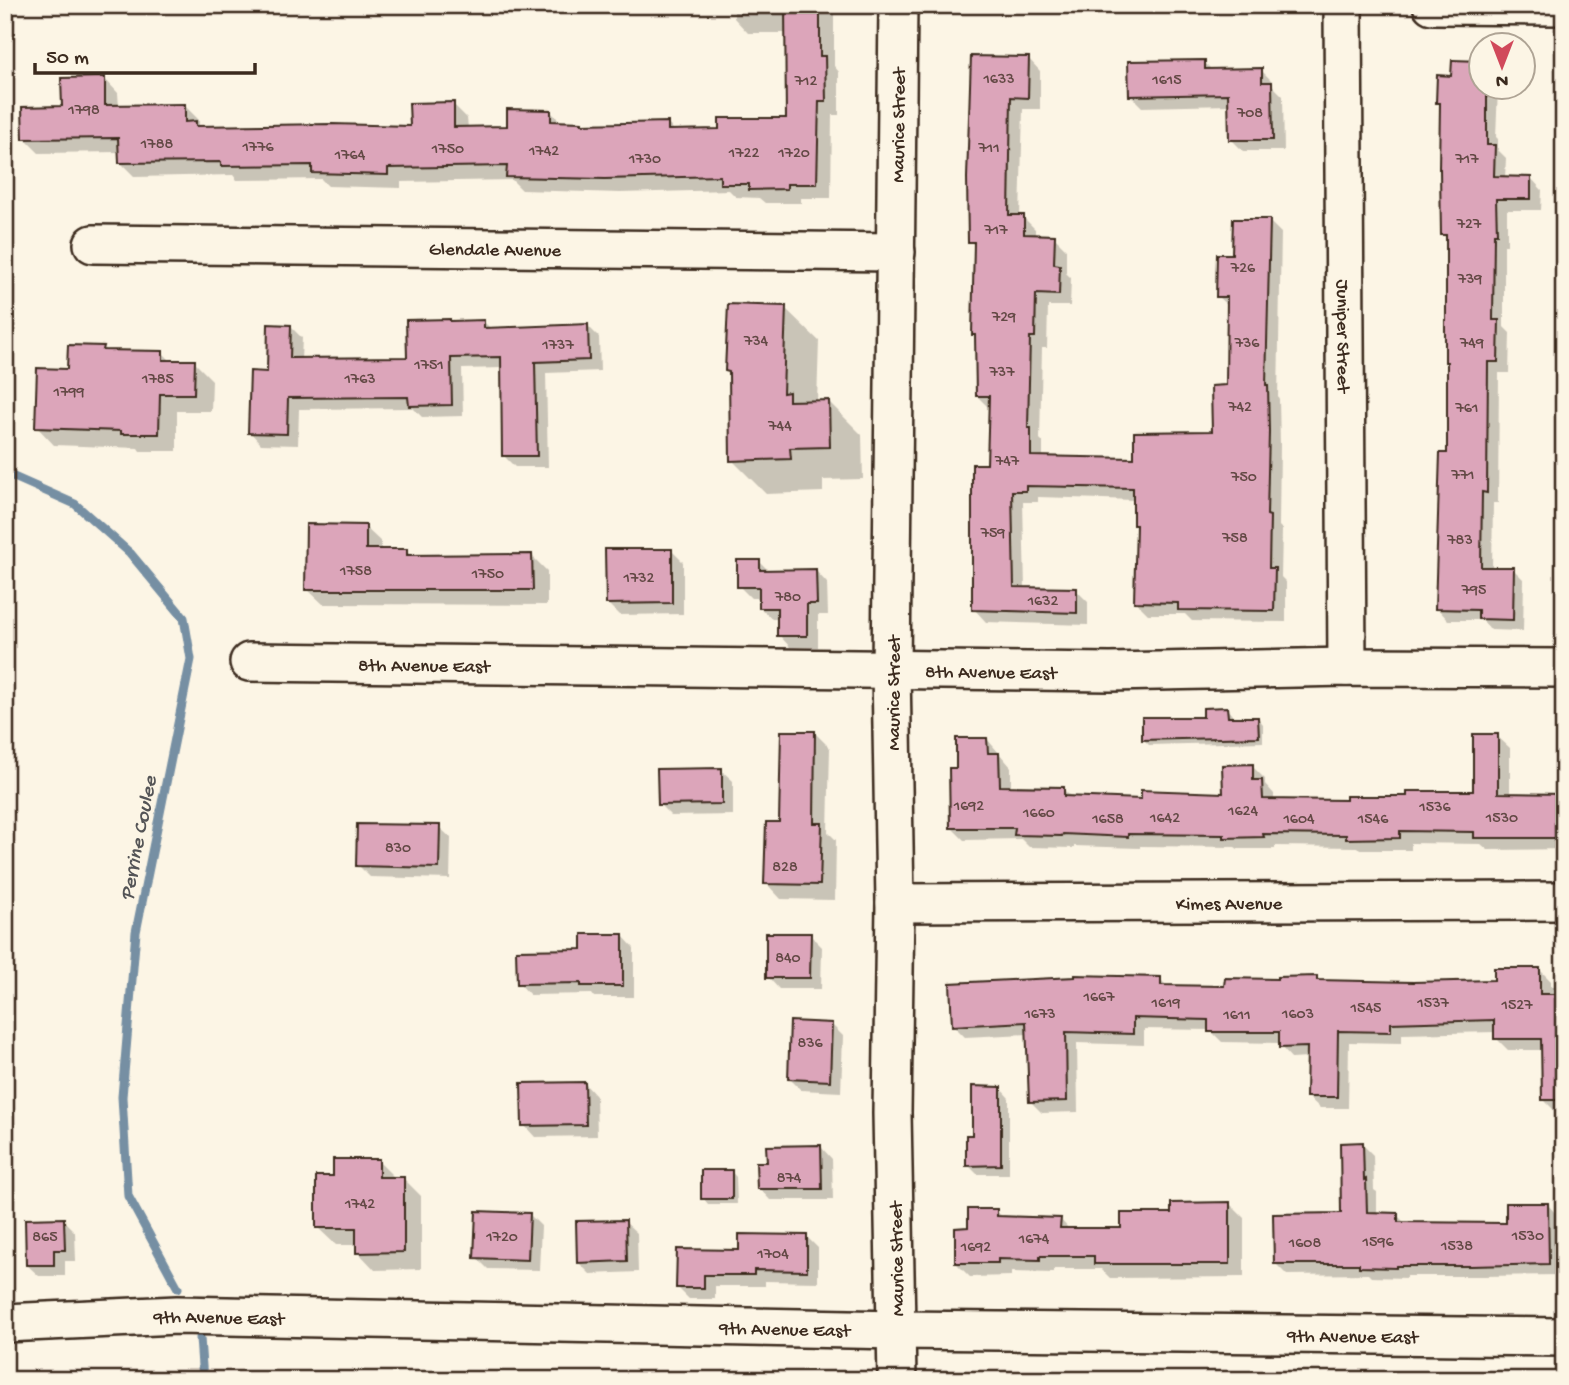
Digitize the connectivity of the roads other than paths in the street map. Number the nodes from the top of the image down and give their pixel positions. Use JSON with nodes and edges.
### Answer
{"nodes":[{"id":1,"x":898,"y":5,"type":"edge"},
{"id":2,"x":1343,"y":5,"type":"edge"},
{"id":3,"x":1433,"y":5,"type":"edge"},
{"id":4,"x":1564,"y":6,"type":"edge"},
{"id":5,"x":93,"y":244,"type":"dead end"},
{"id":6,"x":897,"y":252,"type":"junction"},
{"id":7,"x":249,"y":662,"type":"dead end"},
{"id":8,"x":1347,"y":667,"type":"junction"},
{"id":9,"x":1564,"y":668,"type":"edge"},
{"id":10,"x":891,"y":669,"type":"junction"},
{"id":11,"x":1564,"y":901,"type":"edge"},
{"id":12,"x":895,"y":903,"type":"junction"},
{"id":13,"x":5,"y":1323,"type":"edge"},
{"id":14,"x":897,"y":1330,"type":"junction"},
{"id":15,"x":1564,"y":1337,"type":"edge"},
{"id":16,"x":897,"y":1380,"type":"edge"}],
"edges":[{"from":1,"to":6,"type":"street","name":"Maurice Street"},
{"from":2,"to":8,"type":"street","name":"Juniper Street"},
{"from":3,"to":4,"type":"street"},
{"from":5,"to":6,"type":"street","name":"Glendale Avenue"},
{"from":6,"to":10,"type":"street","name":"Maurice Street"},
{"from":7,"to":10,"type":"street","name":"8th Avenue East"},
{"from":8,"to":9,"type":"street","name":"8th Avenue East"},
{"from":8,"to":10,"type":"street","name":"8th Avenue East"},
{"from":10,"to":12,"type":"street","name":"Maurice Street"},
{"from":11,"to":12,"type":"street","name":"Kimes Avenue"},
{"from":12,"to":14,"type":"street","name":"Maurice Street"},
{"from":13,"to":14,"type":"street","name":"9th Avenue East"},
{"from":14,"to":15,"type":"street","name":"9th Avenue East"},
{"from":14,"to":16,"type":"street","name":"Maurice Street"}]}
